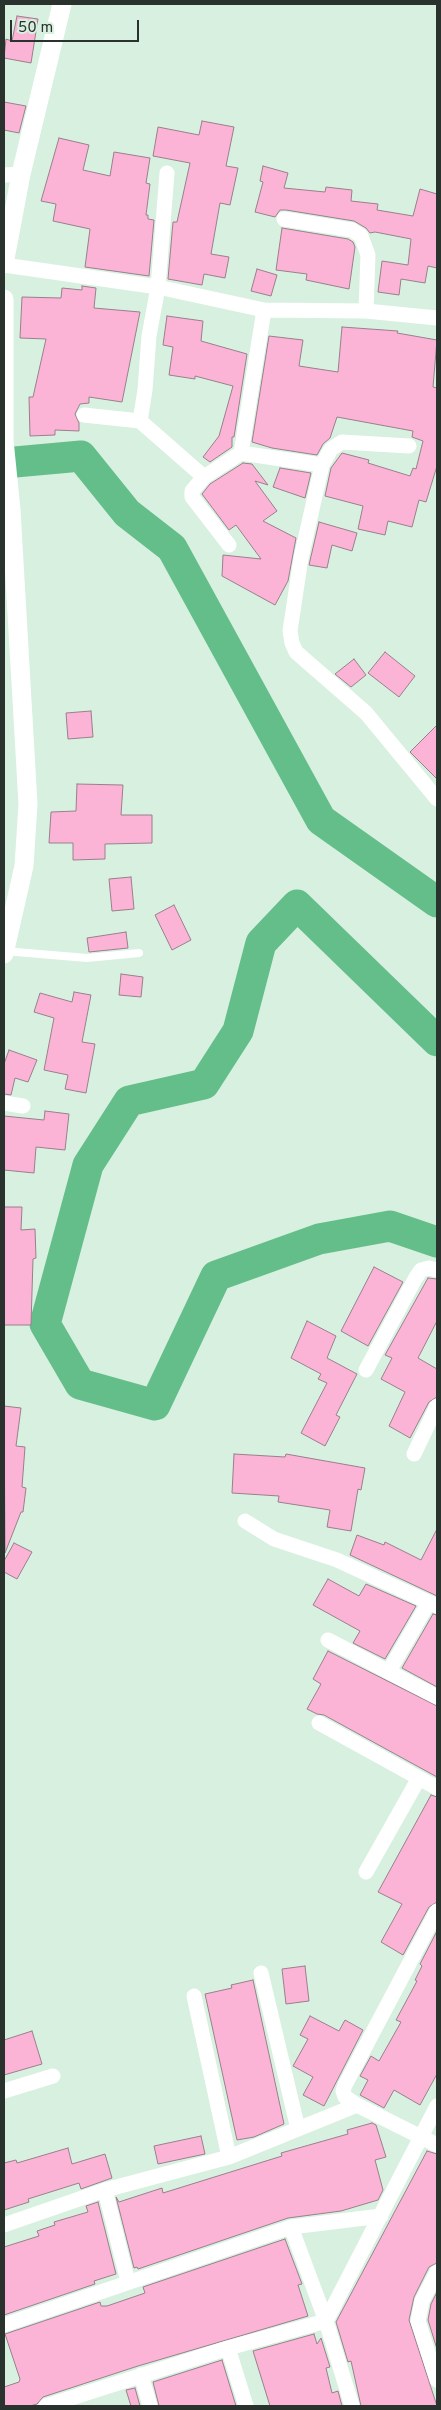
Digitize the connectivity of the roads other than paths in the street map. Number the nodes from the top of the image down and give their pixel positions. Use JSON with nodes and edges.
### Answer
{"nodes":[{"id":1,"x":62,"y":4,"type":"edge"},
{"id":2,"x":166,"y":173,"type":"dead end"},
{"id":3,"x":12,"y":174,"type":"edge"},
{"id":4,"x":284,"y":219,"type":"dead end"},
{"id":5,"x":4,"y":264,"type":"edge"},
{"id":6,"x":158,"y":287,"type":"junction"},
{"id":7,"x":4,"y":299,"type":"edge"},
{"id":8,"x":264,"y":310,"type":"junction"},
{"id":9,"x":366,"y":311,"type":"junction"},
{"id":10,"x":437,"y":318,"type":"edge"},
{"id":11,"x":84,"y":416,"type":"dead end"},
{"id":12,"x":140,"y":421,"type":"junction"},
{"id":13,"x":4,"y":440,"type":"edge"},
{"id":14,"x":409,"y":446,"type":"dead end"},
{"id":15,"x":241,"y":453,"type":"junction"},
{"id":16,"x":322,"y":464,"type":"junction"},
{"id":17,"x":204,"y":477,"type":"junction"},
{"id":18,"x":229,"y":544,"type":"dead end"},
{"id":19,"x":437,"y":798,"type":"edge"},
{"id":20,"x":4,"y":952,"type":"edge"},
{"id":21,"x":140,"y":953,"type":"dead end"},
{"id":22,"x":4,"y":1103,"type":"edge"},
{"id":23,"x":23,"y":1106,"type":"dead end"},
{"id":24,"x":437,"y":1270,"type":"edge"},
{"id":25,"x":366,"y":1370,"type":"dead end"},
{"id":26,"x":437,"y":1406,"type":"edge"},
{"id":27,"x":414,"y":1454,"type":"dead end"},
{"id":28,"x":245,"y":1521,"type":"dead end"},
{"id":29,"x":433,"y":1604,"type":"edge"},
{"id":30,"x":328,"y":1640,"type":"dead end"},
{"id":31,"x":389,"y":1671,"type":"junction"},
{"id":32,"x":437,"y":1697,"type":"edge"},
{"id":33,"x":318,"y":1723,"type":"dead end"},
{"id":34,"x":419,"y":1778,"type":"junction"},
{"id":35,"x":437,"y":1788,"type":"edge"},
{"id":36,"x":366,"y":1872,"type":"dead end"},
{"id":37,"x":437,"y":1910,"type":"edge"},
{"id":38,"x":261,"y":1973,"type":"dead end"},
{"id":39,"x":194,"y":1996,"type":"dead end"},
{"id":40,"x":52,"y":2076,"type":"dead end"},
{"id":41,"x":4,"y":2091,"type":"edge"},
{"id":42,"x":357,"y":2105,"type":"junction"},
{"id":43,"x":437,"y":2106,"type":"edge"},
{"id":44,"x":298,"y":2129,"type":"junction"},
{"id":45,"x":422,"y":2137,"type":"junction"},
{"id":46,"x":437,"y":2145,"type":"edge"},
{"id":47,"x":229,"y":2157,"type":"junction"},
{"id":48,"x":105,"y":2190,"type":"junction"},
{"id":49,"x":381,"y":2216,"type":"junction"},
{"id":50,"x":4,"y":2225,"type":"edge"},
{"id":51,"x":292,"y":2227,"type":"junction"},
{"id":52,"x":437,"y":2272,"type":"edge"},
{"id":53,"x":128,"y":2282,"type":"junction"},
{"id":54,"x":326,"y":2321,"type":"junction"},
{"id":55,"x":4,"y":2325,"type":"edge"},
{"id":56,"x":228,"y":2348,"type":"junction"},
{"id":57,"x":141,"y":2375,"type":"junction"},
{"id":58,"x":437,"y":2380,"type":"edge"},
{"id":59,"x":46,"y":2406,"type":"edge"},
{"id":60,"x":150,"y":2406,"type":"edge"},
{"id":61,"x":246,"y":2406,"type":"edge"},
{"id":62,"x":352,"y":2406,"type":"edge"}],
"edges":[{"from":1,"to":3,"type":"street"},
{"from":2,"to":6,"type":"street"},
{"from":3,"to":5,"type":"street"},
{"from":4,"to":9,"type":"street"},
{"from":5,"to":6,"type":"street"},
{"from":6,"to":8,"type":"street"},
{"from":6,"to":12,"type":"street"},
{"from":7,"to":13,"type":"street"},
{"from":8,"to":9,"type":"street"},
{"from":8,"to":15,"type":"street"},
{"from":9,"to":10,"type":"street"},
{"from":11,"to":12,"type":"street"},
{"from":12,"to":17,"type":"street"},
{"from":13,"to":20,"type":"street"},
{"from":14,"to":16,"type":"street"},
{"from":15,"to":16,"type":"street"},
{"from":15,"to":17,"type":"street"},
{"from":16,"to":19,"type":"street"},
{"from":17,"to":18,"type":"street"},
{"from":20,"to":21,"type":"lane"},
{"from":22,"to":23,"type":"street"},
{"from":24,"to":25,"type":"street"},
{"from":26,"to":27,"type":"street"},
{"from":28,"to":29,"type":"street"},
{"from":29,"to":31,"type":"street"},
{"from":30,"to":31,"type":"street"},
{"from":31,"to":32,"type":"street"},
{"from":33,"to":34,"type":"street"},
{"from":34,"to":35,"type":"street"},
{"from":34,"to":36,"type":"street"},
{"from":37,"to":42,"type":"street"},
{"from":38,"to":44,"type":"street"},
{"from":39,"to":47,"type":"street"},
{"from":40,"to":41,"type":"street"},
{"from":42,"to":44,"type":"street"},
{"from":42,"to":45,"type":"street"},
{"from":43,"to":45,"type":"street"},
{"from":44,"to":47,"type":"street"},
{"from":45,"to":46,"type":"street"},
{"from":45,"to":49,"type":"street"},
{"from":47,"to":48,"type":"street"},
{"from":48,"to":50,"type":"street"},
{"from":48,"to":53,"type":"street"},
{"from":49,"to":51,"type":"street"},
{"from":49,"to":54,"type":"street"},
{"from":51,"to":53,"type":"street"},
{"from":51,"to":54,"type":"street"},
{"from":52,"to":58,"type":"street"},
{"from":53,"to":55,"type":"street"},
{"from":54,"to":56,"type":"street"},
{"from":54,"to":62,"type":"street"},
{"from":56,"to":57,"type":"street"},
{"from":56,"to":61,"type":"street"},
{"from":57,"to":59,"type":"street"},
{"from":57,"to":60,"type":"street"}]}
